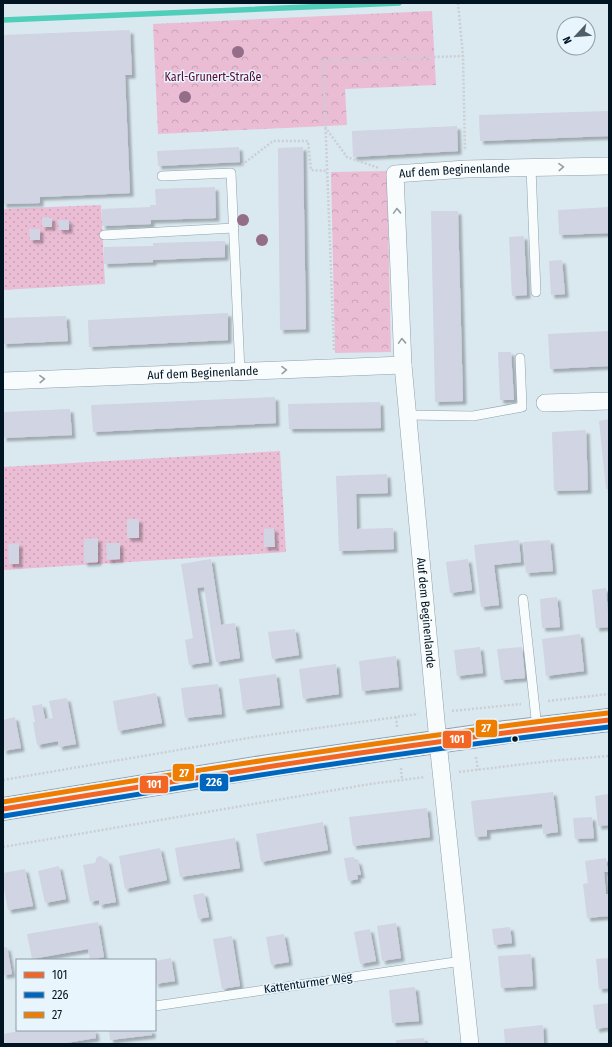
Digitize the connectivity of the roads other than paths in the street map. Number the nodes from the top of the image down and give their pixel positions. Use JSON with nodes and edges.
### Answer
{"nodes":[{"id":1,"x":609,"y":166,"type":"edge"},
{"id":2,"x":531,"y":168,"type":"junction"},
{"id":3,"x":162,"y":176,"type":"dead end"},
{"id":4,"x":234,"y":228,"type":"junction"},
{"id":5,"x":104,"y":235,"type":"dead end"},
{"id":6,"x":536,"y":292,"type":"dead end"},
{"id":7,"x":520,"y":358,"type":"dead end"},
{"id":8,"x":403,"y":365,"type":"junction"},
{"id":9,"x":240,"y":371,"type":"junction"},
{"id":10,"x":3,"y":381,"type":"edge"},
{"id":11,"x":609,"y":401,"type":"edge"},
{"id":12,"x":545,"y":403,"type":"dead end"},
{"id":13,"x":408,"y":415,"type":"junction"},
{"id":14,"x":523,"y":599,"type":"dead end"},
{"id":15,"x":609,"y":720,"type":"edge"},
{"id":16,"x":537,"y":728,"type":"junction"},
{"id":17,"x":438,"y":742,"type":"junction"},
{"id":18,"x":3,"y":809,"type":"edge"},
{"id":19,"x":462,"y":961,"type":"junction"},
{"id":20,"x":156,"y":1006,"type":"edge"},
{"id":21,"x":470,"y":1044,"type":"edge"}],
"edges":[{"from":2,"to":1,"type":"street","name":"Auf dem Beginenlande","one_way":true},
{"from":2,"to":6,"type":"lane"},
{"from":8,"to":2,"type":"street","name":"Auf dem Beginenlande","one_way":true},
{"from":3,"to":4,"type":"lane"},
{"from":4,"to":5,"type":"lane"},
{"from":4,"to":9,"type":"lane"},
{"from":7,"to":13,"type":"lane"},
{"from":9,"to":8,"type":"street","name":"Auf dem Beginenlande","one_way":true},
{"from":8,"to":13,"type":"street","name":"Auf dem Beginenlande"},
{"from":10,"to":9,"type":"street","name":"Auf dem Beginenlande","one_way":true},
{"from":11,"to":12,"type":"street"},
{"from":13,"to":17,"type":"street","name":"Auf dem Beginenlande"},
{"from":14,"to":16,"type":"lane"},
{"from":15,"to":16,"type":"main road"},
{"from":16,"to":17,"type":"main road"},
{"from":17,"to":18,"type":"main road"},
{"from":17,"to":19,"type":"street","name":"Auf dem Beginenlande"},
{"from":19,"to":20,"type":"lane","name":"Kattenturmer Weg"},
{"from":19,"to":21,"type":"street","name":"Auf dem Beginenlande"}]}
